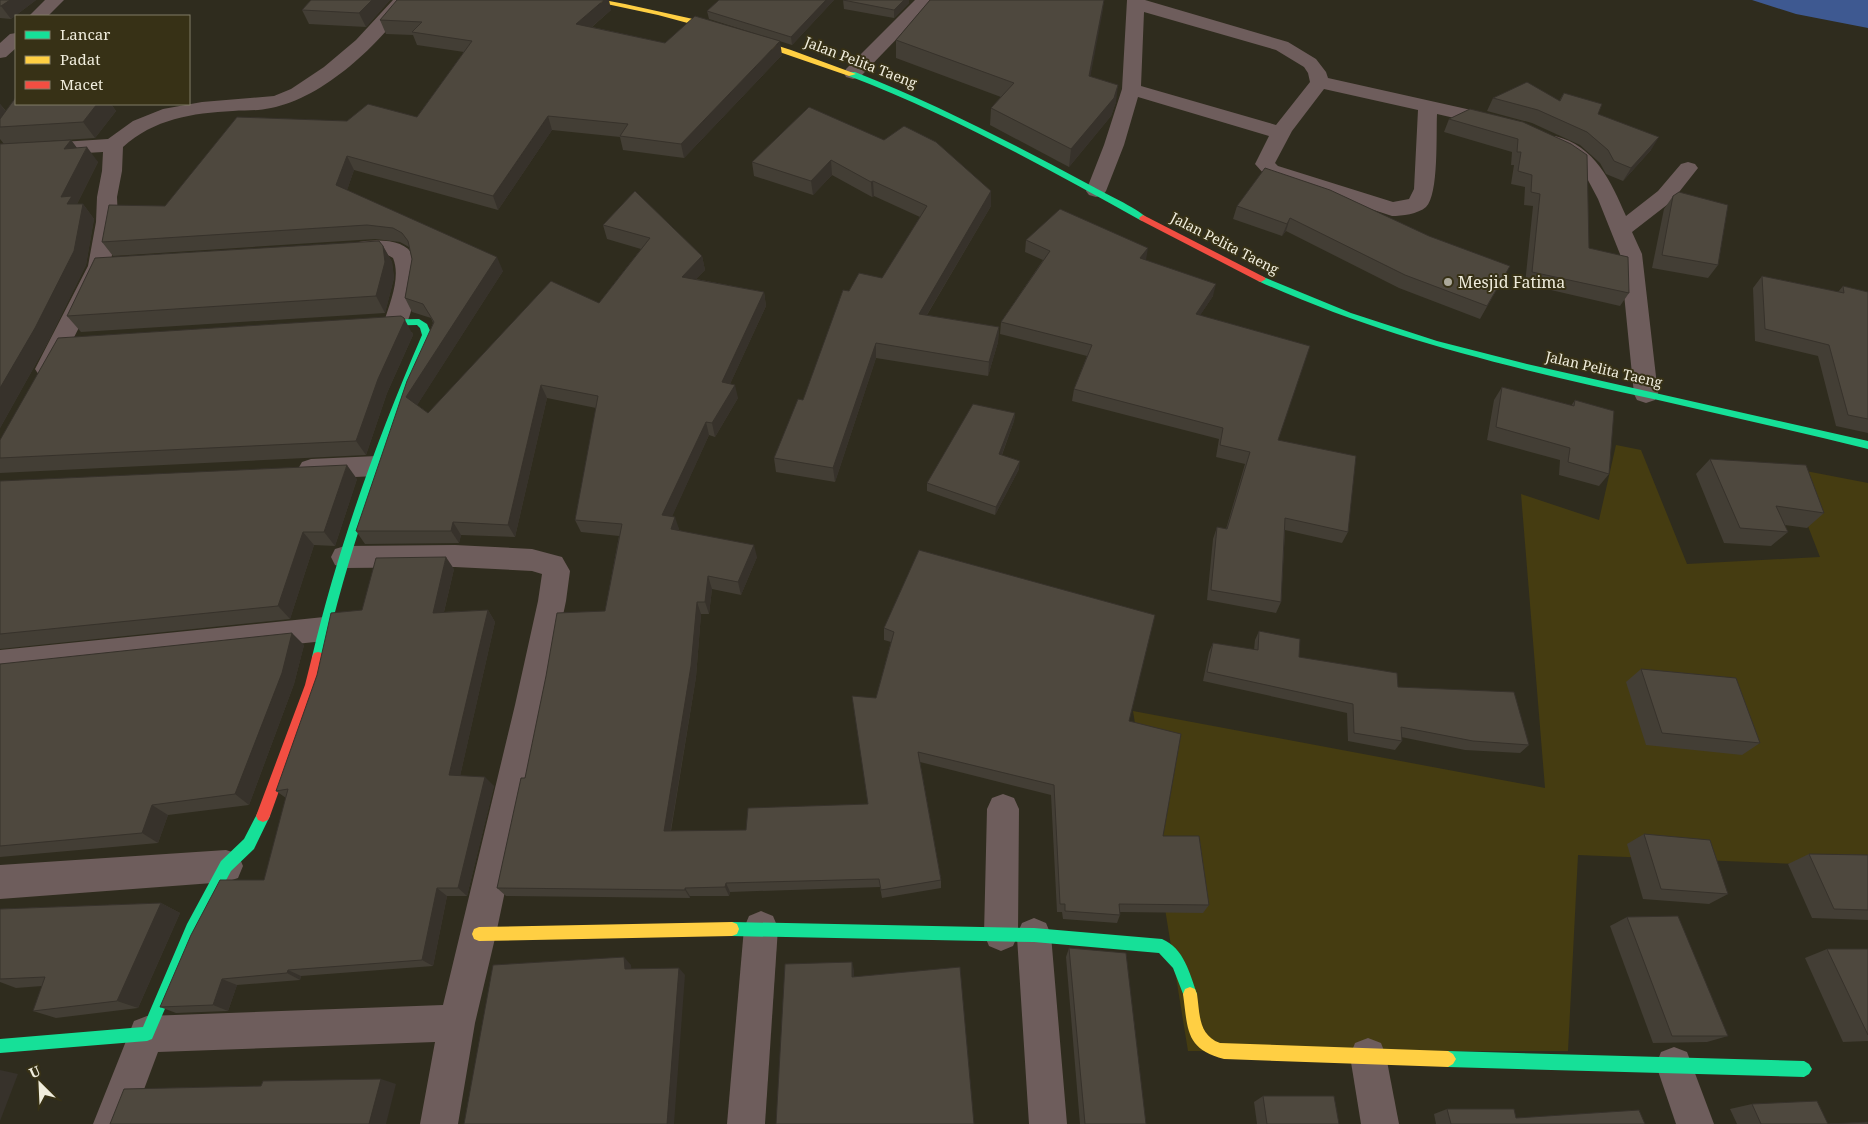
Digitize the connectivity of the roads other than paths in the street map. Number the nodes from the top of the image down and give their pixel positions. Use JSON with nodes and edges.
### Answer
{"nodes":[{"id":1,"x":55,"y":0,"type":"edge"},
{"id":2,"x":402,"y":0,"type":"edge"},
{"id":3,"x":592,"y":0,"type":"edge"},
{"id":4,"x":925,"y":0,"type":"edge"},
{"id":5,"x":1136,"y":2,"type":"edge"},
{"id":6,"x":39,"y":15,"type":"edge"},
{"id":7,"x":15,"y":39,"type":"edge"},
{"id":8,"x":0,"y":53,"type":"edge"},
{"id":9,"x":853,"y":73,"type":"junction"},
{"id":10,"x":1320,"y":82,"type":"junction"},
{"id":11,"x":1131,"y":90,"type":"junction"},
{"id":12,"x":1428,"y":105,"type":"junction"},
{"id":13,"x":1516,"y":127,"type":"edge"},
{"id":14,"x":1281,"y":133,"type":"junction"},
{"id":15,"x":1541,"y":136,"type":"edge"},
{"id":16,"x":112,"y":145,"type":"junction"},
{"id":17,"x":0,"y":152,"type":"edge"},
{"id":18,"x":1688,"y":168,"type":"dead end"},
{"id":19,"x":1096,"y":191,"type":"junction"},
{"id":20,"x":1620,"y":231,"type":"junction"},
{"id":21,"x":332,"y":251,"type":"edge"},
{"id":22,"x":396,"y":322,"type":"junction"},
{"id":23,"x":356,"y":324,"type":"edge"},
{"id":24,"x":39,"y":384,"type":"edge"},
{"id":25,"x":1646,"y":394,"type":"junction"},
{"id":26,"x":1868,"y":445,"type":"edge"},
{"id":27,"x":378,"y":466,"type":"junction"},
{"id":28,"x":288,"y":470,"type":"edge"},
{"id":29,"x":345,"y":557,"type":"junction"},
{"id":30,"x":324,"y":629,"type":"junction"},
{"id":31,"x":0,"y":663,"type":"edge"},
{"id":32,"x":1003,"y":809,"type":"dead end"},
{"id":33,"x":226,"y":866,"type":"junction"},
{"id":34,"x":0,"y":882,"type":"edge"},
{"id":35,"x":761,"y":928,"type":"junction"},
{"id":36,"x":479,"y":934,"type":"junction"},
{"id":37,"x":1018,"y":934,"type":"junction"},
{"id":38,"x":457,"y":1023,"type":"junction"},
{"id":39,"x":147,"y":1034,"type":"junction"},
{"id":40,"x":0,"y":1046,"type":"edge"},
{"id":41,"x":1368,"y":1056,"type":"junction"},
{"id":42,"x":1674,"y":1065,"type":"junction"},
{"id":43,"x":1804,"y":1069,"type":"dead end"},
{"id":44,"x":112,"y":1124,"type":"edge"},
{"id":45,"x":439,"y":1124,"type":"edge"},
{"id":46,"x":746,"y":1124,"type":"edge"},
{"id":47,"x":1048,"y":1124,"type":"edge"},
{"id":48,"x":1380,"y":1124,"type":"edge"},
{"id":49,"x":1695,"y":1124,"type":"edge"}],
"edges":[{"from":1,"to":6,"type":"street"},
{"from":2,"to":16,"type":"street"},
{"from":3,"to":9,"type":"street","name":"Jalan Pelita Taeng"},
{"from":4,"to":9,"type":"street"},
{"from":5,"to":10,"type":"street"},
{"from":5,"to":11,"type":"street"},
{"from":7,"to":8,"type":"street"},
{"from":9,"to":19,"type":"street","name":"Jalan Pelita Taeng"},
{"from":10,"to":12,"type":"street"},
{"from":10,"to":14,"type":"street"},
{"from":11,"to":14,"type":"street"},
{"from":11,"to":19,"type":"street"},
{"from":12,"to":13,"type":"street"},
{"from":12,"to":14,"type":"street"},
{"from":15,"to":20,"type":"street"},
{"from":16,"to":17,"type":"street"},
{"from":16,"to":24,"type":"street"},
{"from":18,"to":20,"type":"street"},
{"from":19,"to":25,"type":"street","name":"Jalan Pelita Taeng"},
{"from":20,"to":25,"type":"street"},
{"from":21,"to":22,"type":"street"},
{"from":22,"to":23,"type":"street"},
{"from":22,"to":27,"type":"street"},
{"from":25,"to":26,"type":"street","name":"Jalan Pelita Taeng"},
{"from":27,"to":28,"type":"street"},
{"from":27,"to":29,"type":"street"},
{"from":29,"to":30,"type":"street"},
{"from":29,"to":36,"type":"street"},
{"from":30,"to":31,"type":"street"},
{"from":30,"to":33,"type":"street"},
{"from":32,"to":37,"type":"street"},
{"from":33,"to":34,"type":"street"},
{"from":33,"to":39,"type":"street"},
{"from":35,"to":36,"type":"street"},
{"from":35,"to":37,"type":"street"},
{"from":35,"to":46,"type":"street"},
{"from":36,"to":38,"type":"street"},
{"from":37,"to":41,"type":"street"},
{"from":37,"to":47,"type":"street"},
{"from":38,"to":39,"type":"street"},
{"from":38,"to":45,"type":"street"},
{"from":39,"to":40,"type":"street"},
{"from":39,"to":44,"type":"street"},
{"from":41,"to":42,"type":"street"},
{"from":41,"to":48,"type":"street"},
{"from":42,"to":43,"type":"street"},
{"from":42,"to":49,"type":"street"}]}
